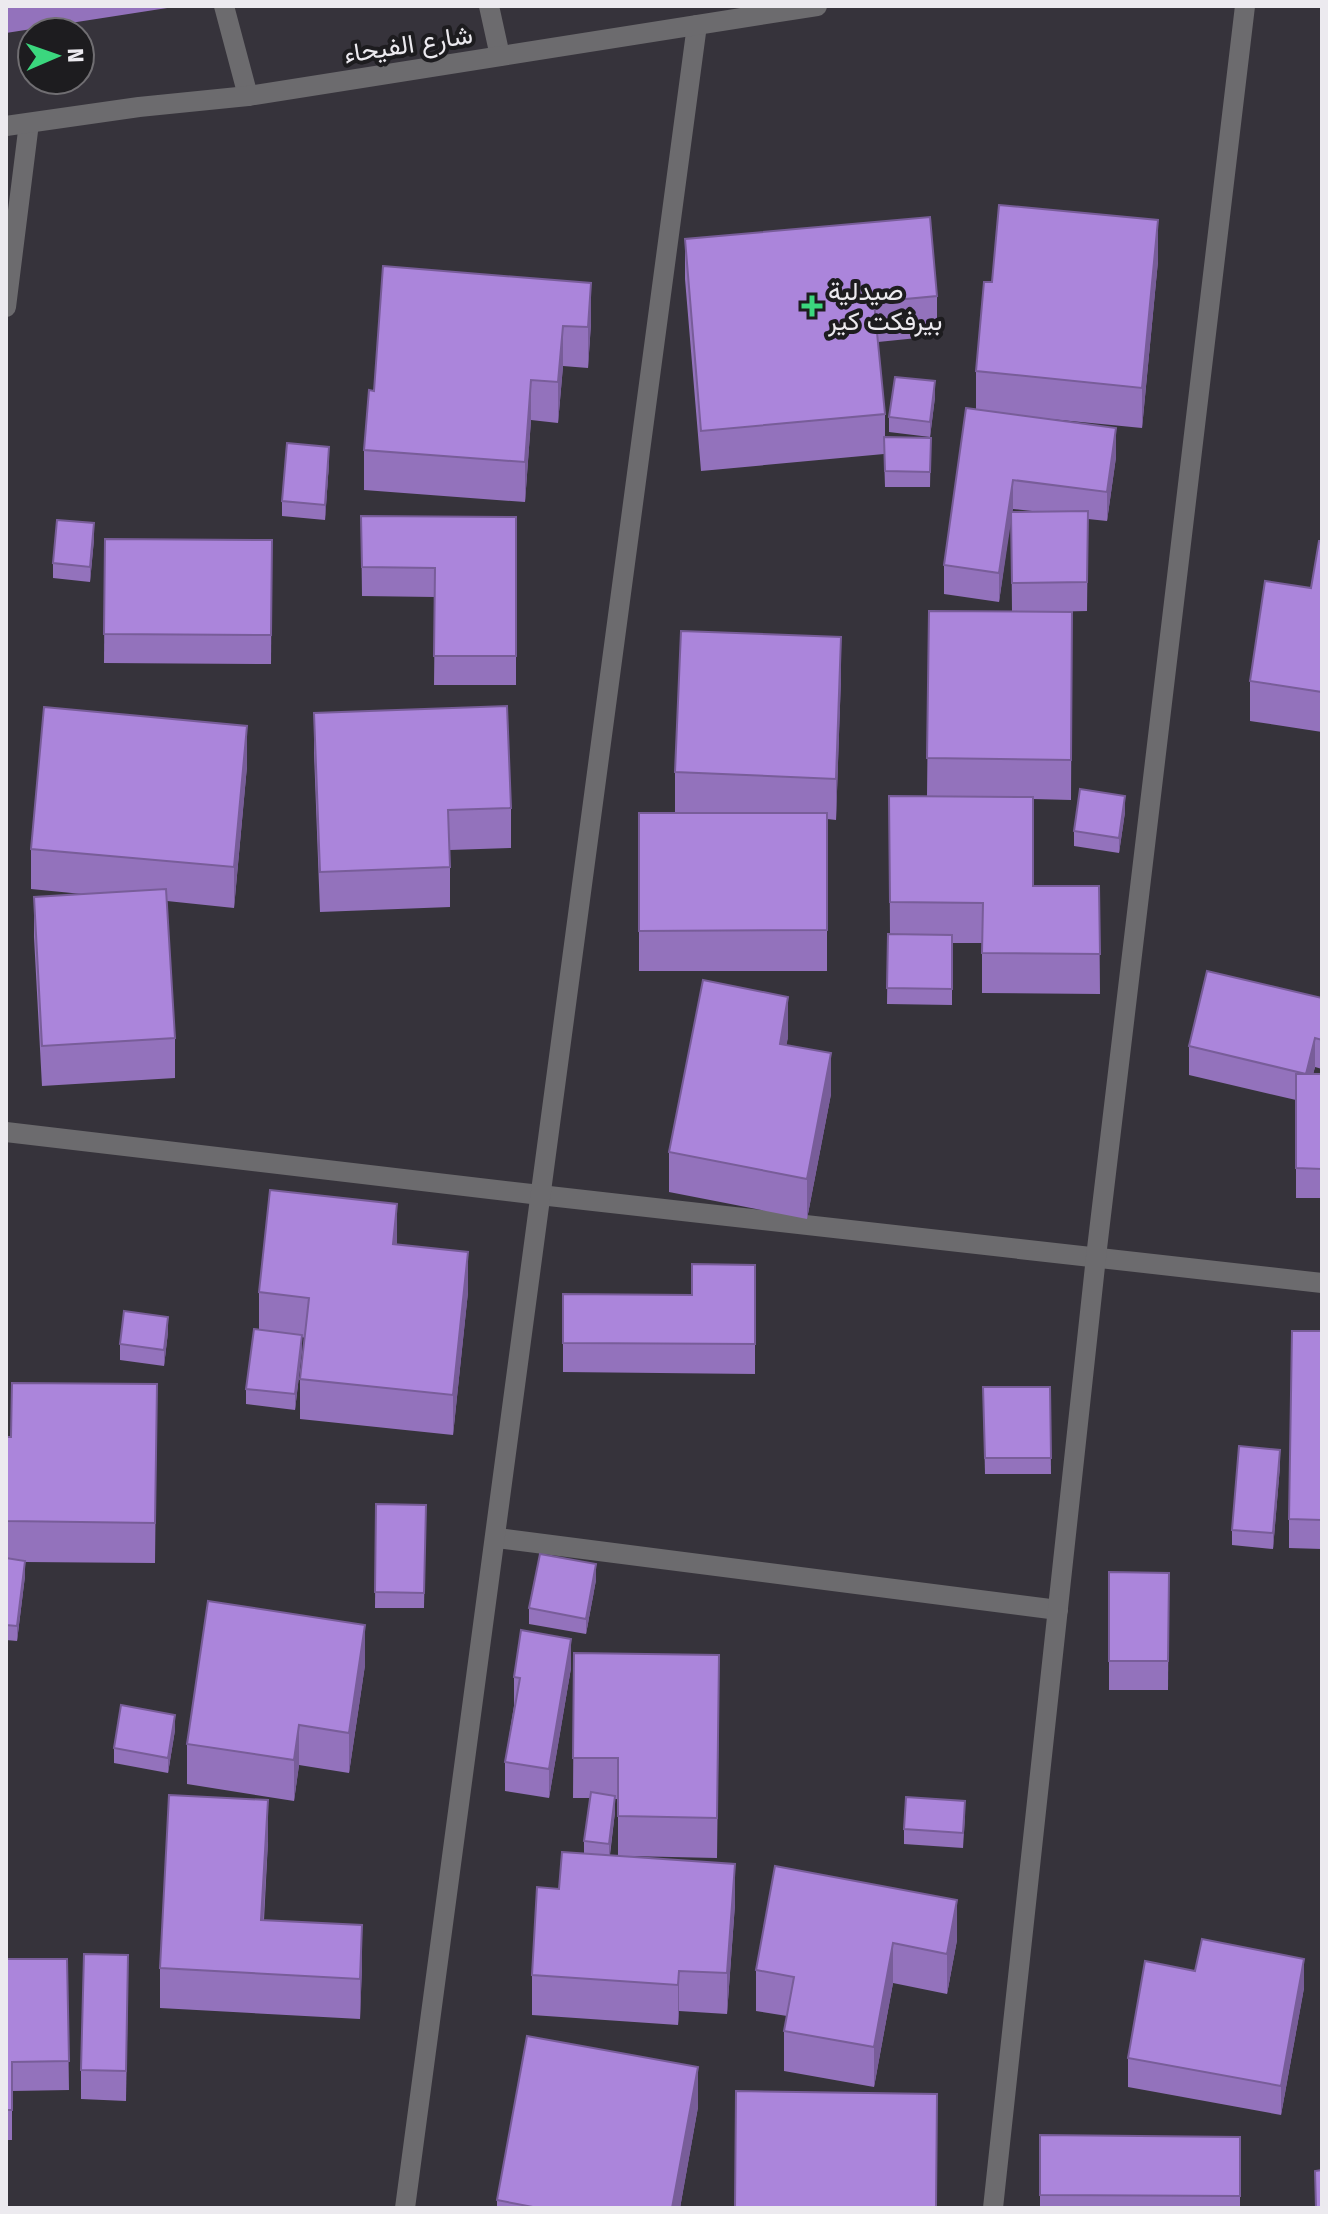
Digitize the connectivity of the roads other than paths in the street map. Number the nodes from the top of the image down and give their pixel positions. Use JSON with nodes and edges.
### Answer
{"nodes":[{"id":1,"x":224,"y":6,"type":"edge"},
{"id":2,"x":489,"y":6,"type":"edge"},
{"id":3,"x":817,"y":6,"type":"edge"},
{"id":4,"x":1245,"y":6,"type":"edge"},
{"id":5,"x":697,"y":25,"type":"junction"},
{"id":6,"x":500,"y":56,"type":"junction"},
{"id":7,"x":248,"y":96,"type":"junction"},
{"id":8,"x":29,"y":123,"type":"junction"},
{"id":9,"x":6,"y":126,"type":"edge"},
{"id":10,"x":6,"y":307,"type":"edge"},
{"id":11,"x":6,"y":1132,"type":"edge"},
{"id":12,"x":540,"y":1195,"type":"junction"},
{"id":13,"x":1096,"y":1257,"type":"junction"},
{"id":14,"x":1322,"y":1283,"type":"edge"},
{"id":15,"x":497,"y":1538,"type":"junction"},
{"id":16,"x":1058,"y":1610,"type":"junction"},
{"id":17,"x":405,"y":2208,"type":"edge"},
{"id":18,"x":993,"y":2208,"type":"edge"}],
"edges":[{"from":1,"to":7,"type":"street"},
{"from":2,"to":6,"type":"street"},
{"from":3,"to":5,"type":"street","name":"شارع الفيحاء"},
{"from":4,"to":13,"type":"street"},
{"from":5,"to":6,"type":"street","name":"شارع الفيحاء"},
{"from":5,"to":12,"type":"street"},
{"from":6,"to":7,"type":"street","name":"شارع الفيحاء"},
{"from":7,"to":8,"type":"street","name":"شارع الفيحاء"},
{"from":8,"to":9,"type":"street","name":"شارع الفيحاء"},
{"from":8,"to":10,"type":"street"},
{"from":11,"to":12,"type":"street"},
{"from":12,"to":13,"type":"street"},
{"from":12,"to":15,"type":"street"},
{"from":13,"to":14,"type":"street"},
{"from":13,"to":16,"type":"street"},
{"from":15,"to":16,"type":"street"},
{"from":15,"to":17,"type":"street"},
{"from":16,"to":18,"type":"street"}]}
